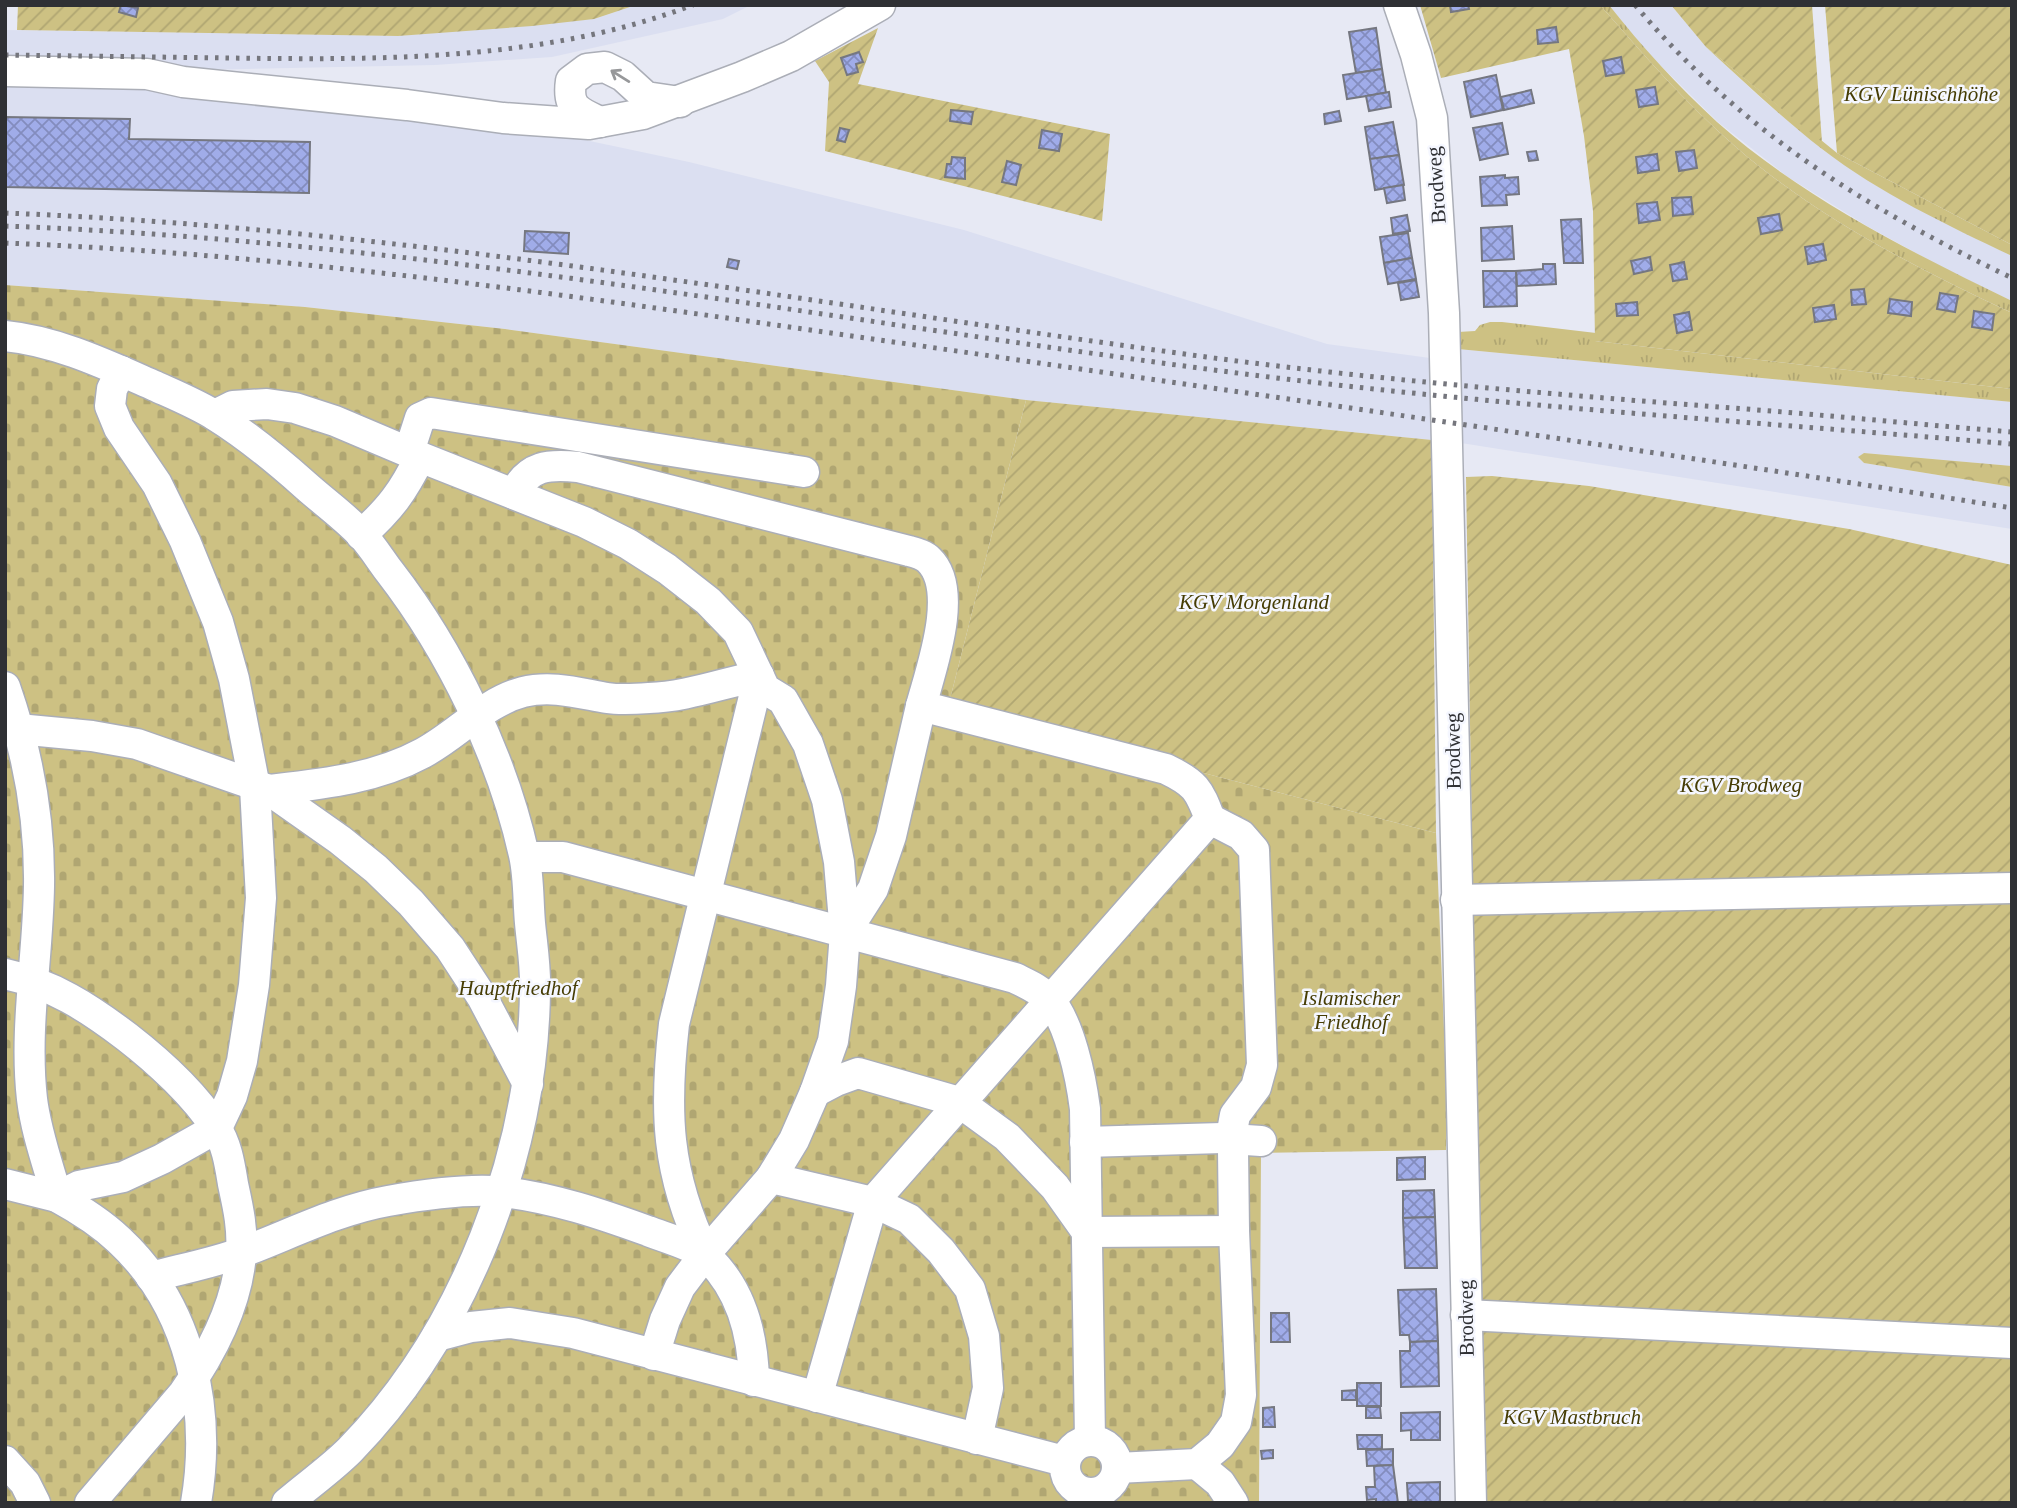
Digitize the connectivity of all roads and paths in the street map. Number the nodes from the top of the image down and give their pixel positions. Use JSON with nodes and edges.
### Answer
{"nodes":[{"id":1,"x":880,"y":5,"type":"edge"},
{"id":2,"x":1399,"y":5,"type":"edge"},
{"id":3,"x":5,"y":71,"type":"edge"},
{"id":4,"x":680,"y":102,"type":"junction"},
{"id":5,"x":600,"y":122,"type":"junction"},
{"id":6,"x":5,"y":336,"type":"edge"},
{"id":7,"x":121,"y":371,"type":"junction"},
{"id":8,"x":215,"y":415,"type":"junction"},
{"id":9,"x":414,"y":455,"type":"junction"},
{"id":10,"x":804,"y":472,"type":"dead end"},
{"id":11,"x":514,"y":494,"type":"junction"},
{"id":12,"x":361,"y":535,"type":"junction"},
{"id":13,"x":759,"y":676,"type":"junction"},
{"id":14,"x":5,"y":687,"type":"edge"},
{"id":15,"x":921,"y":706,"type":"junction"},
{"id":16,"x":477,"y":716,"type":"junction"},
{"id":17,"x":12,"y":730,"type":"edge"},
{"id":18,"x":262,"y":788,"type":"junction"},
{"id":19,"x":1210,"y":819,"type":"junction"},
{"id":20,"x":525,"y":858,"type":"junction"},
{"id":21,"x":2012,"y":888,"type":"edge"},
{"id":22,"x":705,"y":896,"type":"junction"},
{"id":23,"x":1456,"y":900,"type":"junction"},
{"id":24,"x":845,"y":933,"type":"junction"},
{"id":25,"x":20,"y":977,"type":"edge"},
{"id":26,"x":1050,"y":1000,"type":"junction"},
{"id":27,"x":833,"y":1041,"type":"junction"},
{"id":28,"x":858,"y":1073,"type":"junction"},
{"id":29,"x":528,"y":1084,"type":"junction"},
{"id":30,"x":815,"y":1092,"type":"junction"},
{"id":31,"x":959,"y":1102,"type":"junction"},
{"id":32,"x":217,"y":1129,"type":"junction"},
{"id":33,"x":1239,"y":1139,"type":"junction"},
{"id":34,"x":1085,"y":1142,"type":"junction"},
{"id":35,"x":771,"y":1178,"type":"junction"},
{"id":36,"x":5,"y":1184,"type":"edge"},
{"id":37,"x":502,"y":1192,"type":"junction"},
{"id":38,"x":57,"y":1196,"type":"junction"},
{"id":39,"x":873,"y":1202,"type":"junction"},
{"id":40,"x":1234,"y":1231,"type":"junction"},
{"id":41,"x":1087,"y":1232,"type":"junction"},
{"id":42,"x":241,"y":1253,"type":"junction"},
{"id":43,"x":705,"y":1254,"type":"junction"},
{"id":44,"x":151,"y":1277,"type":"junction"},
{"id":45,"x":1466,"y":1315,"type":"junction"},
{"id":46,"x":437,"y":1336,"type":"junction"},
{"id":47,"x":2012,"y":1343,"type":"edge"},
{"id":48,"x":654,"y":1355,"type":"junction"},
{"id":49,"x":195,"y":1377,"type":"junction"},
{"id":50,"x":754,"y":1381,"type":"junction"},
{"id":51,"x":817,"y":1397,"type":"junction"},
{"id":52,"x":977,"y":1439,"type":"junction"},
{"id":53,"x":1090,"y":1440,"type":"junction"},
{"id":54,"x":5,"y":1461,"type":"edge"},
{"id":55,"x":1064,"y":1461,"type":"junction"},
{"id":56,"x":1197,"y":1464,"type":"junction"},
{"id":57,"x":1117,"y":1468,"type":"junction"},
{"id":58,"x":1092,"y":1498,"type":"edge"},
{"id":59,"x":35,"y":1503,"type":"edge"},
{"id":60,"x":90,"y":1503,"type":"edge"},
{"id":61,"x":196,"y":1503,"type":"edge"},
{"id":62,"x":287,"y":1503,"type":"edge"},
{"id":63,"x":1233,"y":1503,"type":"edge"},
{"id":64,"x":1471,"y":1503,"type":"edge"}],
"edges":[{"from":1,"to":4,"type":"street"},
{"from":2,"to":23,"type":"street","name":"Brodweg"},
{"from":3,"to":5,"type":"street"},
{"from":4,"to":5,"type":"street"},
{"from":4,"to":5,"type":"street","one_way":true},
{"from":6,"to":7,"type":"street"},
{"from":7,"to":8,"type":"street"},
{"from":7,"to":18,"type":"street"},
{"from":8,"to":9,"type":"street"},
{"from":8,"to":12,"type":"street"},
{"from":9,"to":10,"type":"street"},
{"from":9,"to":11,"type":"street"},
{"from":9,"to":12,"type":"street"},
{"from":11,"to":13,"type":"street"},
{"from":11,"to":15,"type":"street"},
{"from":12,"to":16,"type":"street"},
{"from":13,"to":16,"type":"street"},
{"from":13,"to":22,"type":"street"},
{"from":13,"to":24,"type":"street"},
{"from":14,"to":17,"type":"street"},
{"from":15,"to":19,"type":"street"},
{"from":15,"to":24,"type":"street"},
{"from":16,"to":18,"type":"street"},
{"from":16,"to":20,"type":"street"},
{"from":17,"to":18,"type":"street"},
{"from":17,"to":25,"type":"street"},
{"from":18,"to":29,"type":"street"},
{"from":18,"to":32,"type":"street"},
{"from":19,"to":26,"type":"street"},
{"from":19,"to":33,"type":"street"},
{"from":20,"to":22,"type":"street"},
{"from":20,"to":29,"type":"street"},
{"from":21,"to":23,"type":"street"},
{"from":22,"to":24,"type":"street"},
{"from":22,"to":43,"type":"street"},
{"from":23,"to":45,"type":"street","name":"Brodweg"},
{"from":24,"to":26,"type":"street"},
{"from":24,"to":27,"type":"street"},
{"from":25,"to":32,"type":"street"},
{"from":25,"to":38,"type":"street"},
{"from":26,"to":31,"type":"street"},
{"from":26,"to":34,"type":"street"},
{"from":27,"to":28,"type":"street"},
{"from":27,"to":30,"type":"street"},
{"from":28,"to":30,"type":"street"},
{"from":28,"to":31,"type":"street"},
{"from":29,"to":37,"type":"street"},
{"from":30,"to":35,"type":"street"},
{"from":31,"to":39,"type":"street"},
{"from":31,"to":41,"type":"street"},
{"from":32,"to":38,"type":"street"},
{"from":32,"to":42,"type":"street"},
{"from":33,"to":34,"type":"street"},
{"from":33,"to":40,"type":"street"},
{"from":34,"to":41,"type":"street"},
{"from":35,"to":39,"type":"street"},
{"from":35,"to":43,"type":"street"},
{"from":36,"to":38,"type":"street"},
{"from":37,"to":42,"type":"street"},
{"from":37,"to":43,"type":"street"},
{"from":37,"to":46,"type":"street"},
{"from":38,"to":44,"type":"street"},
{"from":39,"to":51,"type":"street"},
{"from":39,"to":52,"type":"street"},
{"from":40,"to":41,"type":"street"},
{"from":40,"to":56,"type":"street"},
{"from":41,"to":53,"type":"street"},
{"from":42,"to":44,"type":"street"},
{"from":42,"to":49,"type":"street"},
{"from":43,"to":48,"type":"street"},
{"from":43,"to":50,"type":"street"},
{"from":44,"to":49,"type":"street"},
{"from":45,"to":47,"type":"street"},
{"from":45,"to":64,"type":"street","name":"Brodweg"},
{"from":46,"to":48,"type":"street"},
{"from":46,"to":62,"type":"street"},
{"from":48,"to":50,"type":"street"},
{"from":49,"to":60,"type":"street"},
{"from":49,"to":61,"type":"street"},
{"from":50,"to":51,"type":"street"},
{"from":51,"to":52,"type":"street"},
{"from":52,"to":55,"type":"street"},
{"from":53,"to":55,"type":"street"},
{"from":53,"to":57,"type":"street"},
{"from":54,"to":59,"type":"street"},
{"from":55,"to":58,"type":"street"},
{"from":56,"to":57,"type":"street"},
{"from":56,"to":63,"type":"street"},
{"from":57,"to":58,"type":"street"}]}
